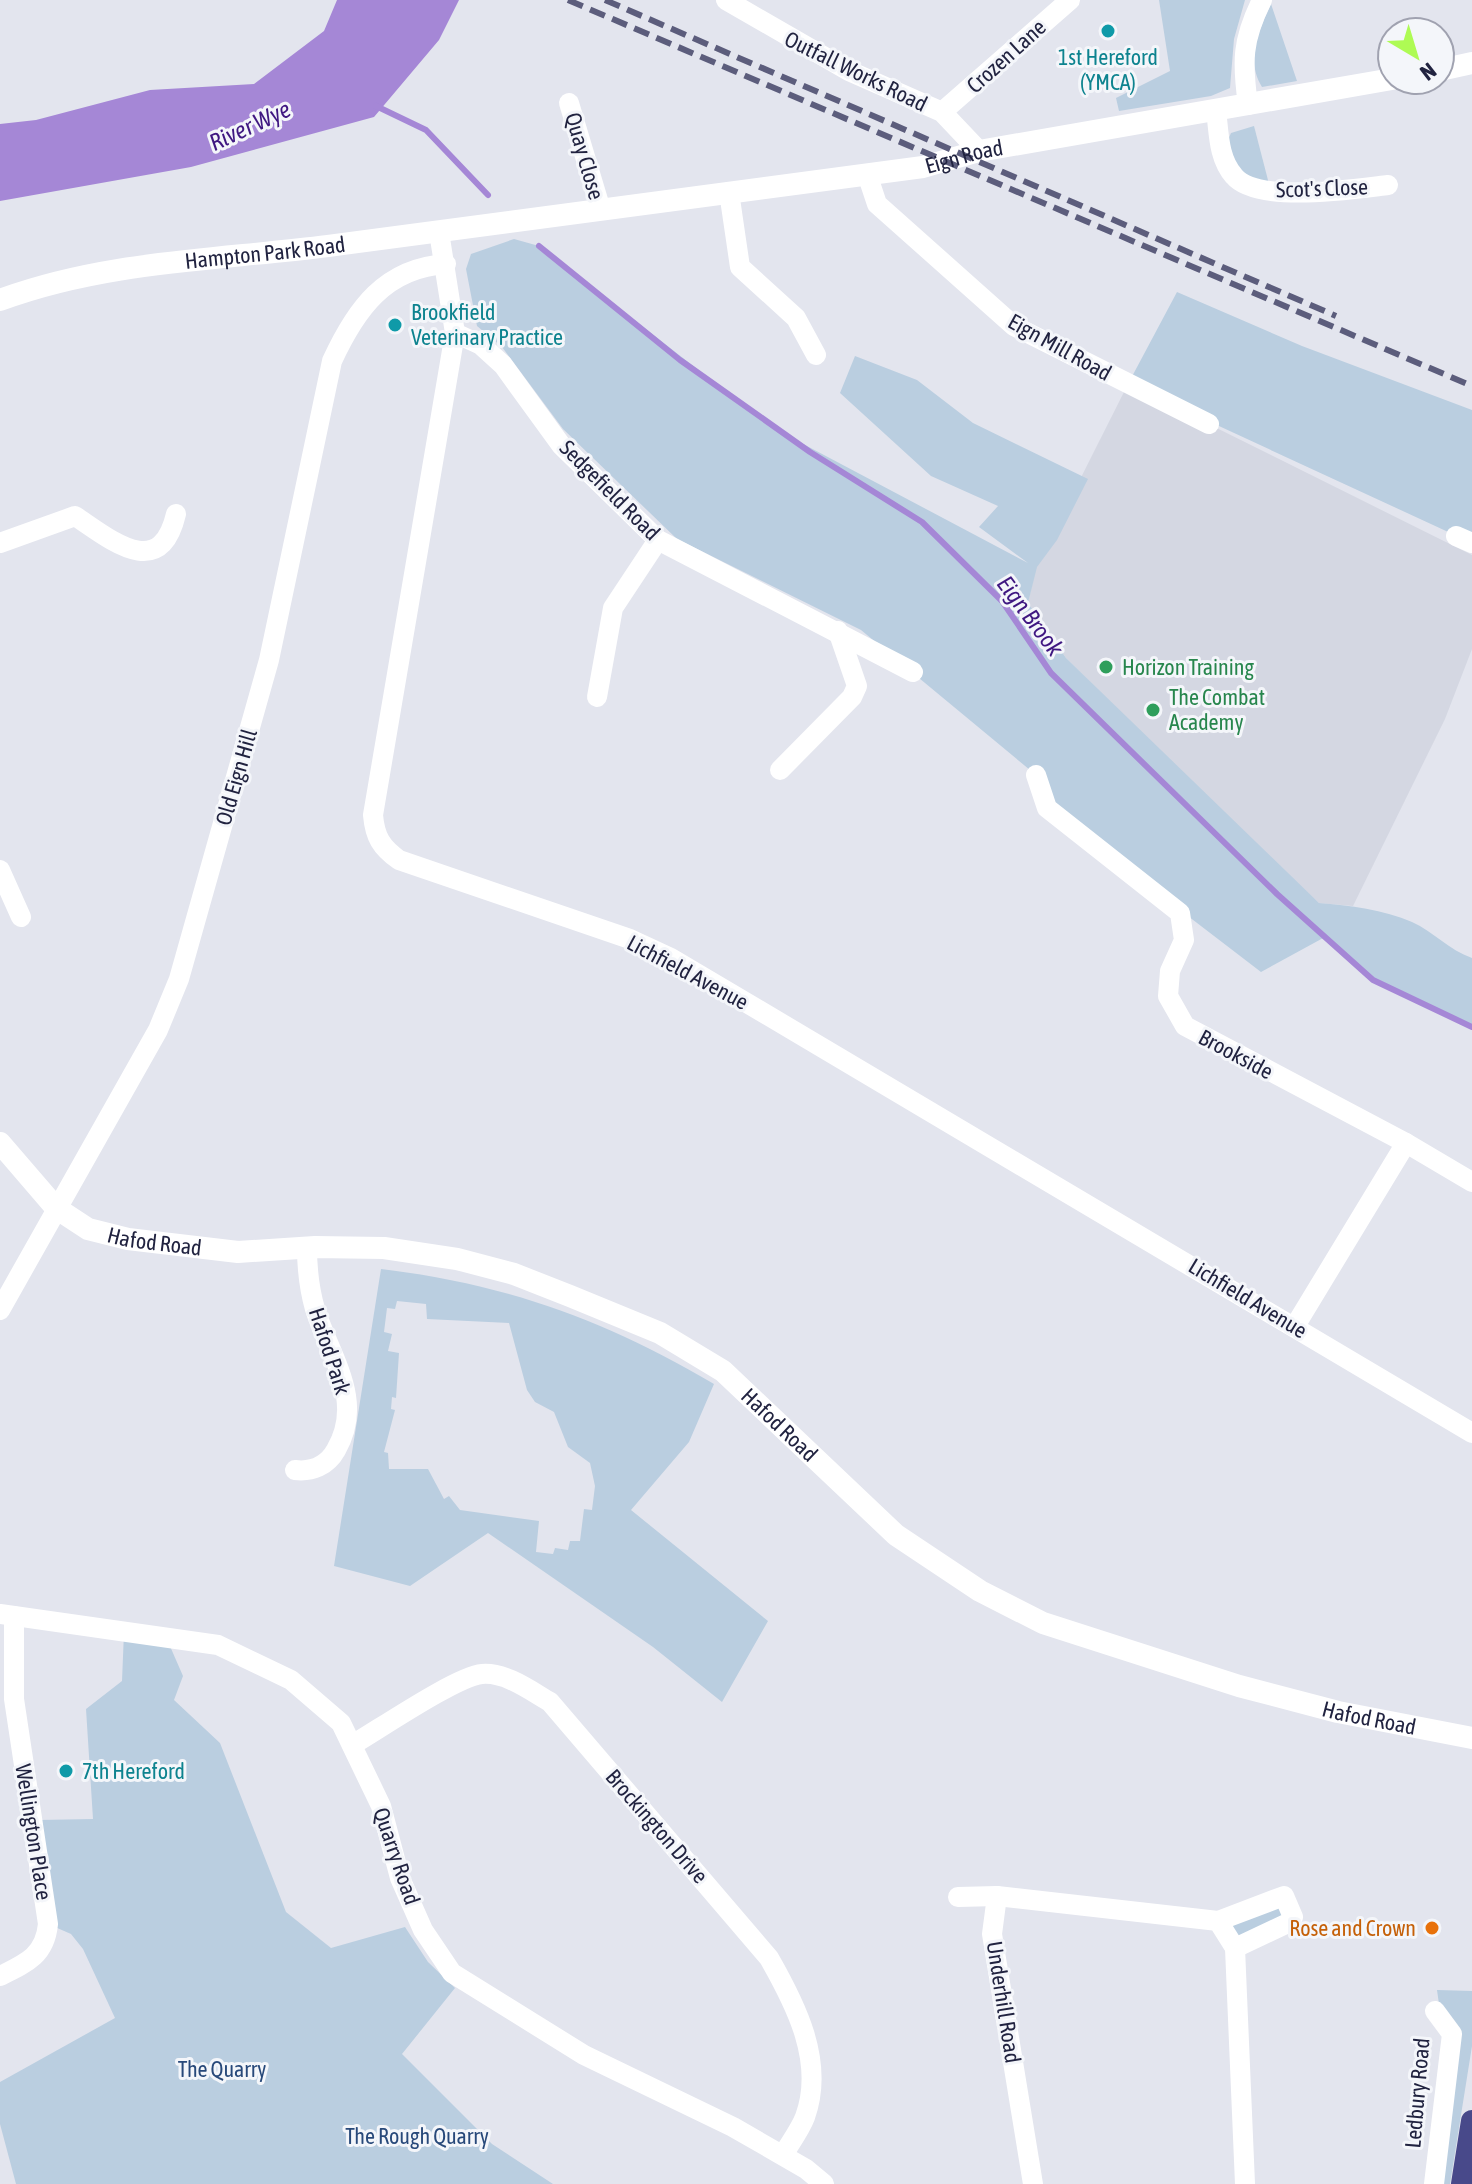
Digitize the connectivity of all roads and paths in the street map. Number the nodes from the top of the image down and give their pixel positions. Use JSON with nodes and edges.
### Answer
{"nodes":[{"id":1,"x":726,"y":0,"type":"edge"},
{"id":2,"x":1070,"y":0,"type":"edge"},
{"id":3,"x":1262,"y":0,"type":"edge"},
{"id":4,"x":1376,"y":82,"type":"edge"},
{"id":5,"x":569,"y":103,"type":"dead end"},
{"id":6,"x":1248,"y":105,"type":"junction"},
{"id":7,"x":1216,"y":110,"type":"junction"},
{"id":8,"x":942,"y":112,"type":"junction"},
{"id":9,"x":979,"y":151,"type":"junction"},
{"id":10,"x":867,"y":174,"type":"junction"},
{"id":11,"x":1388,"y":185,"type":"dead end"},
{"id":12,"x":729,"y":192,"type":"junction"},
{"id":13,"x":601,"y":210,"type":"junction"},
{"id":14,"x":534,"y":219,"type":"joint"},
{"id":15,"x":439,"y":232,"type":"junction"},
{"id":16,"x":446,"y":264,"type":"junction"},
{"id":17,"x":0,"y":300,"type":"edge"},
{"id":18,"x":455,"y":333,"type":"junction"},
{"id":19,"x":816,"y":355,"type":"dead end"},
{"id":20,"x":1209,"y":424,"type":"dead end"},
{"id":21,"x":176,"y":514,"type":"dead end"},
{"id":22,"x":658,"y":540,"type":"junction"},
{"id":23,"x":0,"y":543,"type":"edge"},
{"id":24,"x":838,"y":631,"type":"junction"},
{"id":25,"x":913,"y":672,"type":"dead end"},
{"id":26,"x":597,"y":697,"type":"dead end"},
{"id":27,"x":780,"y":770,"type":"dead end"},
{"id":28,"x":1036,"y":775,"type":"dead end"},
{"id":29,"x":2,"y":882,"type":"edge"},
{"id":30,"x":21,"y":917,"type":"dead end"},
{"id":31,"x":0,"y":1143,"type":"edge"},
{"id":32,"x":1406,"y":1143,"type":"junction"},
{"id":33,"x":1472,"y":1182,"type":"edge"},
{"id":34,"x":56,"y":1208,"type":"junction"},
{"id":35,"x":307,"y":1247,"type":"junction"},
{"id":36,"x":0,"y":1310,"type":"edge"},
{"id":37,"x":1295,"y":1326,"type":"junction"},
{"id":38,"x":1472,"y":1433,"type":"edge"},
{"id":39,"x":295,"y":1470,"type":"dead end"},
{"id":40,"x":7,"y":1615,"type":"edge"},
{"id":41,"x":1472,"y":1738,"type":"edge"},
{"id":42,"x":352,"y":1745,"type":"junction"},
{"id":43,"x":997,"y":1896,"type":"junction"},
{"id":44,"x":958,"y":1897,"type":"dead end"},
{"id":45,"x":1218,"y":1921,"type":"junction"},
{"id":46,"x":1235,"y":1948,"type":"junction"},
{"id":47,"x":0,"y":1976,"type":"edge"},
{"id":48,"x":1435,"y":2011,"type":"dead end"},
{"id":49,"x":1472,"y":2121,"type":"edge"},
{"id":50,"x":783,"y":2155,"type":"junction"},
{"id":51,"x":1470,"y":2158,"type":"edge"},
{"id":52,"x":824,"y":2184,"type":"edge"},
{"id":53,"x":1033,"y":2184,"type":"edge"},
{"id":54,"x":1245,"y":2184,"type":"edge"},
{"id":55,"x":1434,"y":2184,"type":"edge"},
{"id":56,"x":1462,"y":2184,"type":"edge"}],
"edges":[{"from":1,"to":8,"type":"street","name":"Outfall Works Road"},
{"from":2,"to":8,"type":"street","name":"Crozen Lane"},
{"from":3,"to":6,"type":"street"},
{"from":4,"to":6,"type":"street","name":"Eign Road"},
{"from":5,"to":13,"type":"street","name":"Quay Close"},
{"from":6,"to":7,"type":"street","name":"Eign Road"},
{"from":7,"to":9,"type":"street","name":"Eign Road"},
{"from":7,"to":11,"type":"street","name":"Scot's Close"},
{"from":8,"to":9,"type":"street","name":"Outfall Works Road"},
{"from":9,"to":10,"type":"street","name":"Eign Road"},
{"from":10,"to":12,"type":"street","name":"Eign Road"},
{"from":10,"to":20,"type":"street","name":"Eign Mill Road"},
{"from":12,"to":13,"type":"street","name":"Eign Road"},
{"from":12,"to":19,"type":"street"},
{"from":13,"to":14,"type":"street","name":"Eign Road"},
{"from":14,"to":15,"type":"street","name":"Hampton Park Road"},
{"from":15,"to":16,"type":"street","name":"Lichfield Avenue"},
{"from":15,"to":17,"type":"street","name":"Hampton Park Road"},
{"from":16,"to":18,"type":"street","name":"Lichfield Avenue"},
{"from":16,"to":34,"type":"street","name":"Old Eign Hill"},
{"from":18,"to":22,"type":"street","name":"Sedgefield Road"},
{"from":18,"to":37,"type":"street","name":"Lichfield Avenue"},
{"from":21,"to":23,"type":"street"},
{"from":22,"to":24,"type":"street","name":"Sedgefield Road"},
{"from":22,"to":26,"type":"street"},
{"from":24,"to":25,"type":"street","name":"Sedgefield Road"},
{"from":24,"to":27,"type":"street"},
{"from":28,"to":32,"type":"street","name":"Brookside"},
{"from":29,"to":30,"type":"street"},
{"from":31,"to":34,"type":"street","name":"Hafod Road"},
{"from":32,"to":33,"type":"street","name":"Brookside"},
{"from":32,"to":37,"type":"street"},
{"from":34,"to":35,"type":"street","name":"Hafod Road"},
{"from":34,"to":36,"type":"street","name":"Old Eign Hill"},
{"from":35,"to":39,"type":"street","name":"Hafod Park"},
{"from":35,"to":41,"type":"street","name":"Hafod Road"},
{"from":37,"to":38,"type":"street","name":"Lichfield Avenue"},
{"from":40,"to":42,"type":"street","name":"Quarry Road"},
{"from":40,"to":47,"type":"street","name":"Wellington Place"},
{"from":42,"to":50,"type":"street","name":"Quarry Road"},
{"from":42,"to":50,"type":"street","name":"Brockington Drive"},
{"from":43,"to":44,"type":"street"},
{"from":43,"to":45,"type":"street"},
{"from":43,"to":53,"type":"street","name":"Underhill Road"},
{"from":45,"to":46,"type":"street"},
{"from":45,"to":46,"type":"street"},
{"from":46,"to":54,"type":"street"},
{"from":48,"to":55,"type":"street","name":"Ledbury Road"},
{"from":49,"to":51,"type":"highway"},
{"from":50,"to":52,"type":"street","name":"Quarry Road"},
{"from":51,"to":56,"type":"highway"}]}
